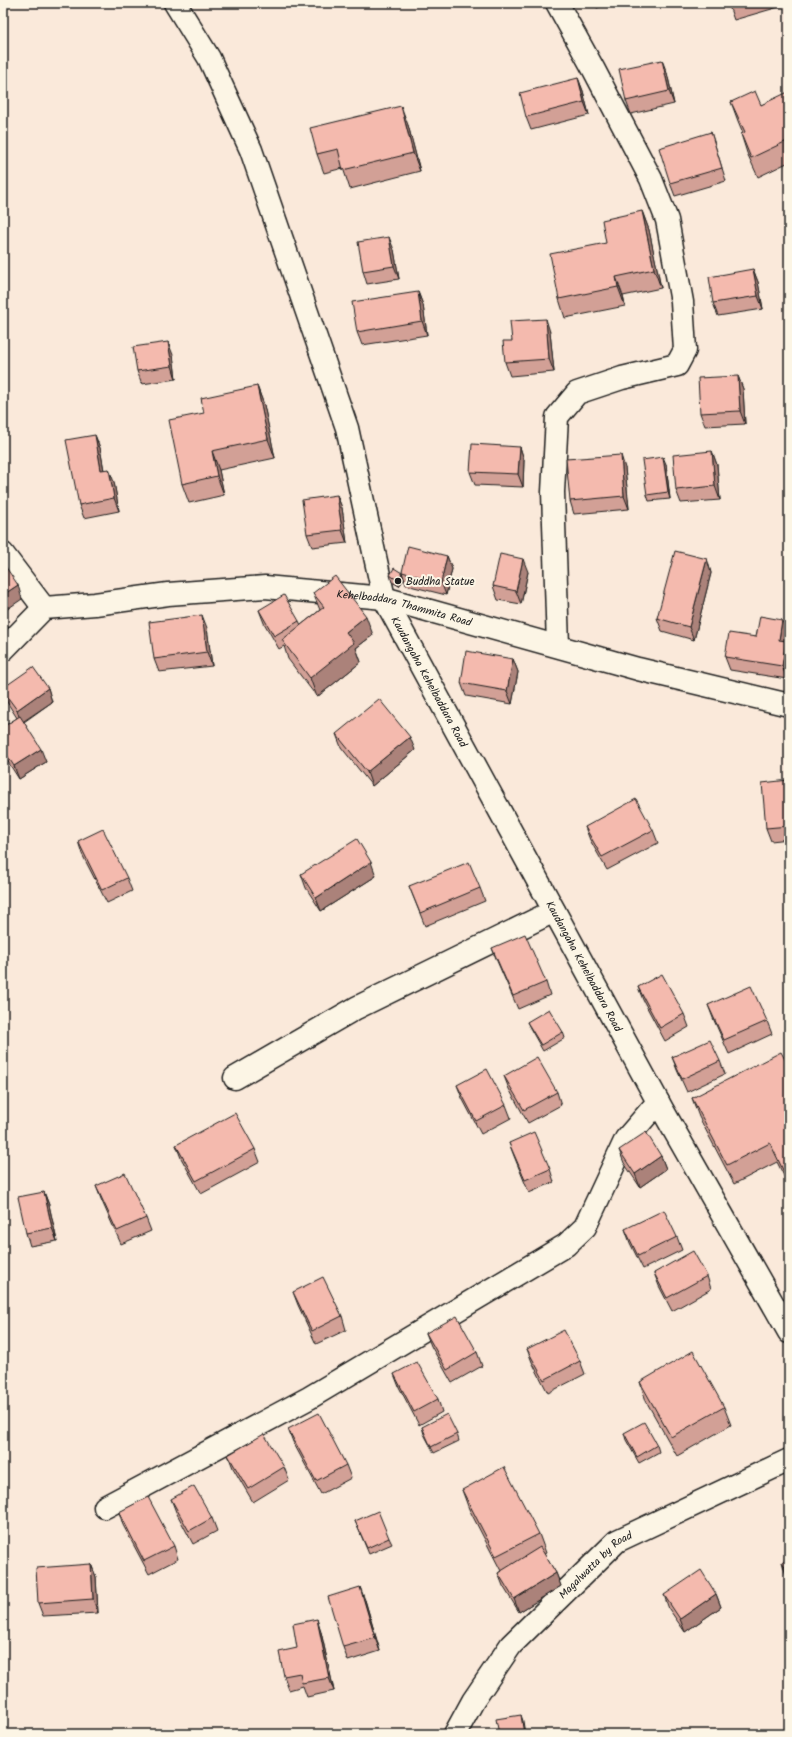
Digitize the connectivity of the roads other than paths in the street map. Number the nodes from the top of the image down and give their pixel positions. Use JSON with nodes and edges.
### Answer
{"nodes":[{"id":1,"x":175,"y":3,"type":"edge"},
{"id":2,"x":557,"y":3,"type":"edge"},
{"id":3,"x":3,"y":554,"type":"edge"},
{"id":4,"x":384,"y":598,"type":"junction"},
{"id":5,"x":44,"y":608,"type":"junction"},
{"id":6,"x":558,"y":646,"type":"junction"},
{"id":7,"x":3,"y":650,"type":"edge"},
{"id":8,"x":789,"y":705,"type":"edge"},
{"id":9,"x":554,"y":911,"type":"junction"},
{"id":10,"x":235,"y":1078,"type":"dead end"},
{"id":11,"x":658,"y":1102,"type":"junction"},
{"id":12,"x":789,"y":1332,"type":"edge"},
{"id":13,"x":789,"y":1460,"type":"edge"},
{"id":14,"x":105,"y":1507,"type":"dead end"},
{"id":15,"x":455,"y":1734,"type":"edge"}],
"edges":[{"from":1,"to":4,"type":"street","name":"Kaudangaha Kehelbaddara Road"},
{"from":2,"to":6,"type":"street"},
{"from":3,"to":5,"type":"street"},
{"from":4,"to":5,"type":"street","name":"Kehelbaddara Thammita Road"},
{"from":4,"to":6,"type":"street","name":"Kehelbaddara Thammita Road"},
{"from":4,"to":9,"type":"street","name":"Kaudangaha Kehelbaddara Road"},
{"from":5,"to":7,"type":"street"},
{"from":6,"to":8,"type":"street","name":"Kehelbaddara Thammita Road"},
{"from":9,"to":10,"type":"street"},
{"from":9,"to":11,"type":"street","name":"Kaudangaha Kehelbaddara Road"},
{"from":11,"to":12,"type":"street","name":"Kaudangaha Kehelbaddara Road"},
{"from":11,"to":14,"type":"street"},
{"from":13,"to":15,"type":"street","name":"Magalwatta by Road"}]}
